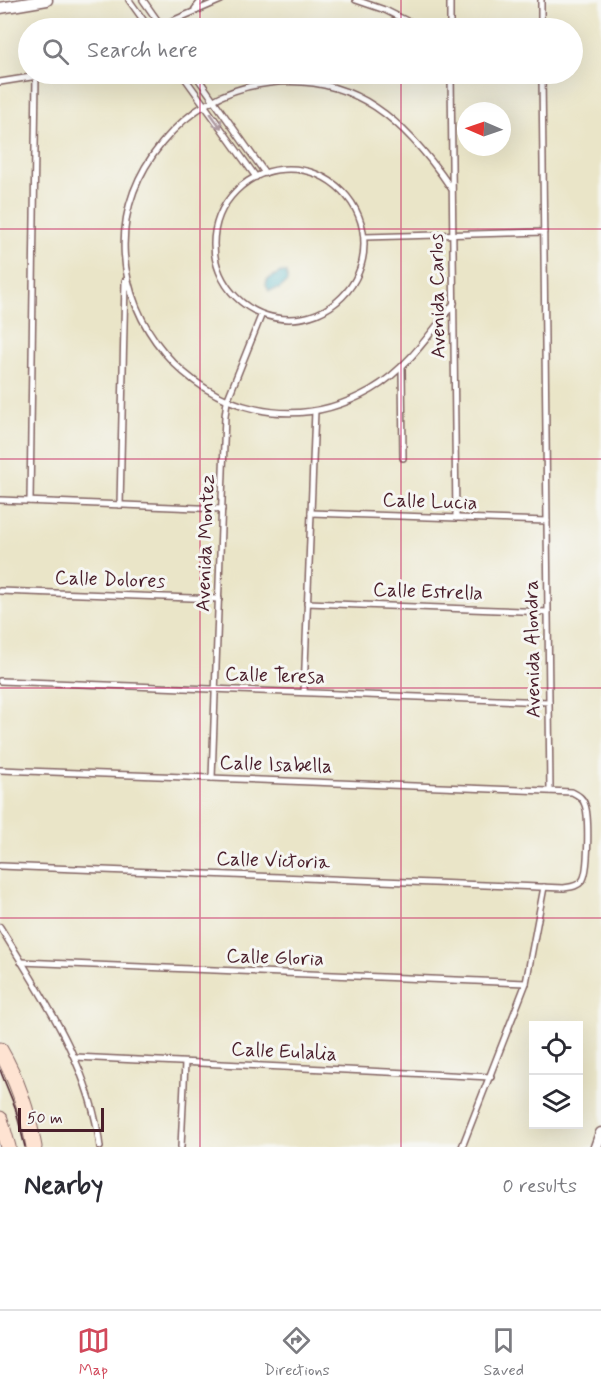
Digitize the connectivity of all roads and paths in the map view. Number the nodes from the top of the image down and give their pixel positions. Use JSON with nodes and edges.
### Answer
{"nodes":[{"id":1,"x":47,"y":0,"type":"edge"},
{"id":2,"x":129,"y":0,"type":"edge"},
{"id":3,"x":143,"y":0,"type":"edge"},
{"id":4,"x":202,"y":0,"type":"edge"},
{"id":5,"x":221,"y":0,"type":"edge"},
{"id":6,"x":356,"y":0,"type":"edge"},
{"id":7,"x":450,"y":0,"type":"edge"},
{"id":8,"x":541,"y":0,"type":"edge"},
{"id":9,"x":0,"y":8,"type":"edge"},
{"id":10,"x":194,"y":10,"type":"junction"},
{"id":11,"x":142,"y":18,"type":"edge"},
{"id":12,"x":154,"y":18,"type":"edge"},
{"id":13,"x":179,"y":18,"type":"edge"},
{"id":14,"x":401,"y":18,"type":"edge"},
{"id":15,"x":450,"y":18,"type":"edge"},
{"id":16,"x":541,"y":18,"type":"edge"},
{"id":17,"x":18,"y":80,"type":"edge"},
{"id":18,"x":0,"y":82,"type":"edge"},
{"id":19,"x":36,"y":84,"type":"edge"},
{"id":20,"x":189,"y":84,"type":"edge"},
{"id":21,"x":202,"y":84,"type":"edge"},
{"id":22,"x":265,"y":84,"type":"edge"},
{"id":23,"x":312,"y":84,"type":"edge"},
{"id":24,"x":450,"y":84,"type":"edge"},
{"id":25,"x":542,"y":84,"type":"edge"},
{"id":26,"x":213,"y":99,"type":"junction"},
{"id":27,"x":203,"y":104,"type":"junction"},
{"id":28,"x":265,"y":173,"type":"junction"},
{"id":29,"x":256,"y":177,"type":"junction"},
{"id":30,"x":451,"y":188,"type":"junction"},
{"id":31,"x":544,"y":232,"type":"junction"},
{"id":32,"x":452,"y":233,"type":"junction"},
{"id":33,"x":365,"y":237,"type":"junction"},
{"id":34,"x":125,"y":272,"type":"junction"},
{"id":35,"x":454,"y":303,"type":"junction"},
{"id":36,"x":261,"y":316,"type":"junction"},
{"id":37,"x":402,"y":367,"type":"junction"},
{"id":38,"x":227,"y":401,"type":"junction"},
{"id":39,"x":315,"y":411,"type":"junction"},
{"id":40,"x":403,"y":458,"type":"dead end"},
{"id":41,"x":0,"y":500,"type":"edge"},
{"id":42,"x":30,"y":501,"type":"junction"},
{"id":43,"x":120,"y":505,"type":"junction"},
{"id":44,"x":222,"y":509,"type":"junction"},
{"id":45,"x":311,"y":513,"type":"junction"},
{"id":46,"x":456,"y":518,"type":"junction"},
{"id":47,"x":547,"y":521,"type":"junction"},
{"id":48,"x":0,"y":591,"type":"edge"},
{"id":49,"x":219,"y":599,"type":"junction"},
{"id":50,"x":307,"y":603,"type":"junction"},
{"id":51,"x":548,"y":612,"type":"junction"},
{"id":52,"x":0,"y":681,"type":"edge"},
{"id":53,"x":215,"y":689,"type":"junction"},
{"id":54,"x":304,"y":692,"type":"junction"},
{"id":55,"x":549,"y":702,"type":"junction"},
{"id":56,"x":0,"y":770,"type":"edge"},
{"id":57,"x":212,"y":778,"type":"junction"},
{"id":58,"x":550,"y":791,"type":"junction"},
{"id":59,"x":0,"y":866,"type":"edge"},
{"id":60,"x":544,"y":887,"type":"junction"},
{"id":61,"x":0,"y":927,"type":"edge"},
{"id":62,"x":21,"y":962,"type":"junction"},
{"id":63,"x":526,"y":983,"type":"junction"},
{"id":64,"x":0,"y":1050,"type":"edge"},
{"id":65,"x":75,"y":1058,"type":"junction"},
{"id":66,"x":185,"y":1063,"type":"junction"},
{"id":67,"x":491,"y":1077,"type":"junction"},
{"id":68,"x":0,"y":1119,"type":"edge"},
{"id":69,"x":601,"y":1133,"type":"edge"},
{"id":70,"x":8,"y":1147,"type":"edge"},
{"id":71,"x":34,"y":1147,"type":"edge"},
{"id":72,"x":100,"y":1147,"type":"edge"},
{"id":73,"x":182,"y":1147,"type":"edge"},
{"id":74,"x":462,"y":1147,"type":"edge"},
{"id":75,"x":596,"y":1147,"type":"edge"}],
"edges":[{"from":1,"to":9,"type":"street"},
{"from":2,"to":11,"type":"lane"},
{"from":3,"to":12,"type":"lane"},
{"from":4,"to":10,"type":"lane"},
{"from":5,"to":10,"type":"lane"},
{"from":6,"to":14,"type":"lane"},
{"from":7,"to":15,"type":"lane"},
{"from":8,"to":16,"type":"lane"},
{"from":10,"to":13,"type":"lane"},
{"from":17,"to":18,"type":"lane"},
{"from":19,"to":42,"type":"lane"},
{"from":20,"to":27,"type":"lane"},
{"from":21,"to":26,"type":"lane"},
{"from":22,"to":26,"type":"lane"},
{"from":23,"to":30,"type":"lane"},
{"from":24,"to":30,"type":"lane","name":"Avenida Carlos"},
{"from":25,"to":31,"type":"lane","name":"Avenida Alondra"},
{"from":26,"to":27,"type":"lane"},
{"from":26,"to":28,"type":"lane"},
{"from":27,"to":29,"type":"lane","one_way":true},
{"from":27,"to":34,"type":"lane"},
{"from":28,"to":29,"type":"lane"},
{"from":28,"to":33,"type":"lane"},
{"from":29,"to":36,"type":"lane"},
{"from":30,"to":32,"type":"lane","name":"Avenida Carlos"},
{"from":31,"to":32,"type":"lane"},
{"from":31,"to":47,"type":"lane","name":"Avenida Alondra"},
{"from":32,"to":33,"type":"lane"},
{"from":32,"to":35,"type":"lane","name":"Avenida Carlos"},
{"from":33,"to":36,"type":"lane"},
{"from":34,"to":38,"type":"lane"},
{"from":34,"to":43,"type":"lane"},
{"from":35,"to":37,"type":"lane"},
{"from":35,"to":46,"type":"lane","name":"Avenida Carlos"},
{"from":36,"to":38,"type":"lane","name":"Avenida Montez"},
{"from":37,"to":39,"type":"lane"},
{"from":37,"to":40,"type":"lane"},
{"from":38,"to":39,"type":"lane"},
{"from":38,"to":44,"type":"lane","name":"Avenida Montez"},
{"from":39,"to":45,"type":"lane"},
{"from":41,"to":42,"type":"lane"},
{"from":42,"to":43,"type":"lane"},
{"from":43,"to":44,"type":"lane"},
{"from":44,"to":49,"type":"lane","name":"Avenida Montez"},
{"from":45,"to":46,"type":"lane","name":"Calle Lucia"},
{"from":45,"to":50,"type":"lane"},
{"from":46,"to":47,"type":"lane","name":"Calle Lucia"},
{"from":47,"to":51,"type":"lane","name":"Avenida Alondra"},
{"from":48,"to":49,"type":"lane","name":"Calle Dolores"},
{"from":49,"to":53,"type":"lane","name":"Avenida Montez"},
{"from":50,"to":51,"type":"lane","name":"Calle Estrella"},
{"from":50,"to":54,"type":"lane"},
{"from":51,"to":55,"type":"lane","name":"Avenida Alondra"},
{"from":52,"to":53,"type":"lane","name":"Calle Teresa"},
{"from":53,"to":54,"type":"lane","name":"Calle Teresa"},
{"from":53,"to":57,"type":"lane","name":"Avenida Montez"},
{"from":54,"to":55,"type":"lane","name":"Calle Teresa"},
{"from":55,"to":58,"type":"lane","name":"Avenida Alondra"},
{"from":56,"to":57,"type":"lane","name":"Calle Isabella"},
{"from":57,"to":58,"type":"lane","name":"Calle Isabella"},
{"from":58,"to":60,"type":"lane"},
{"from":59,"to":60,"type":"lane","name":"Calle Victoria"},
{"from":60,"to":63,"type":"lane"},
{"from":61,"to":62,"type":"lane"},
{"from":62,"to":63,"type":"lane","name":"Calle Gloria"},
{"from":62,"to":65,"type":"lane"},
{"from":63,"to":67,"type":"lane"},
{"from":64,"to":71,"type":"street"},
{"from":65,"to":66,"type":"lane","name":"Calle Eulalia"},
{"from":65,"to":72,"type":"lane"},
{"from":66,"to":67,"type":"lane","name":"Calle Eulalia"},
{"from":66,"to":73,"type":"lane"},
{"from":67,"to":74,"type":"lane"},
{"from":68,"to":70,"type":"street"},
{"from":69,"to":75,"type":"street"}]}
